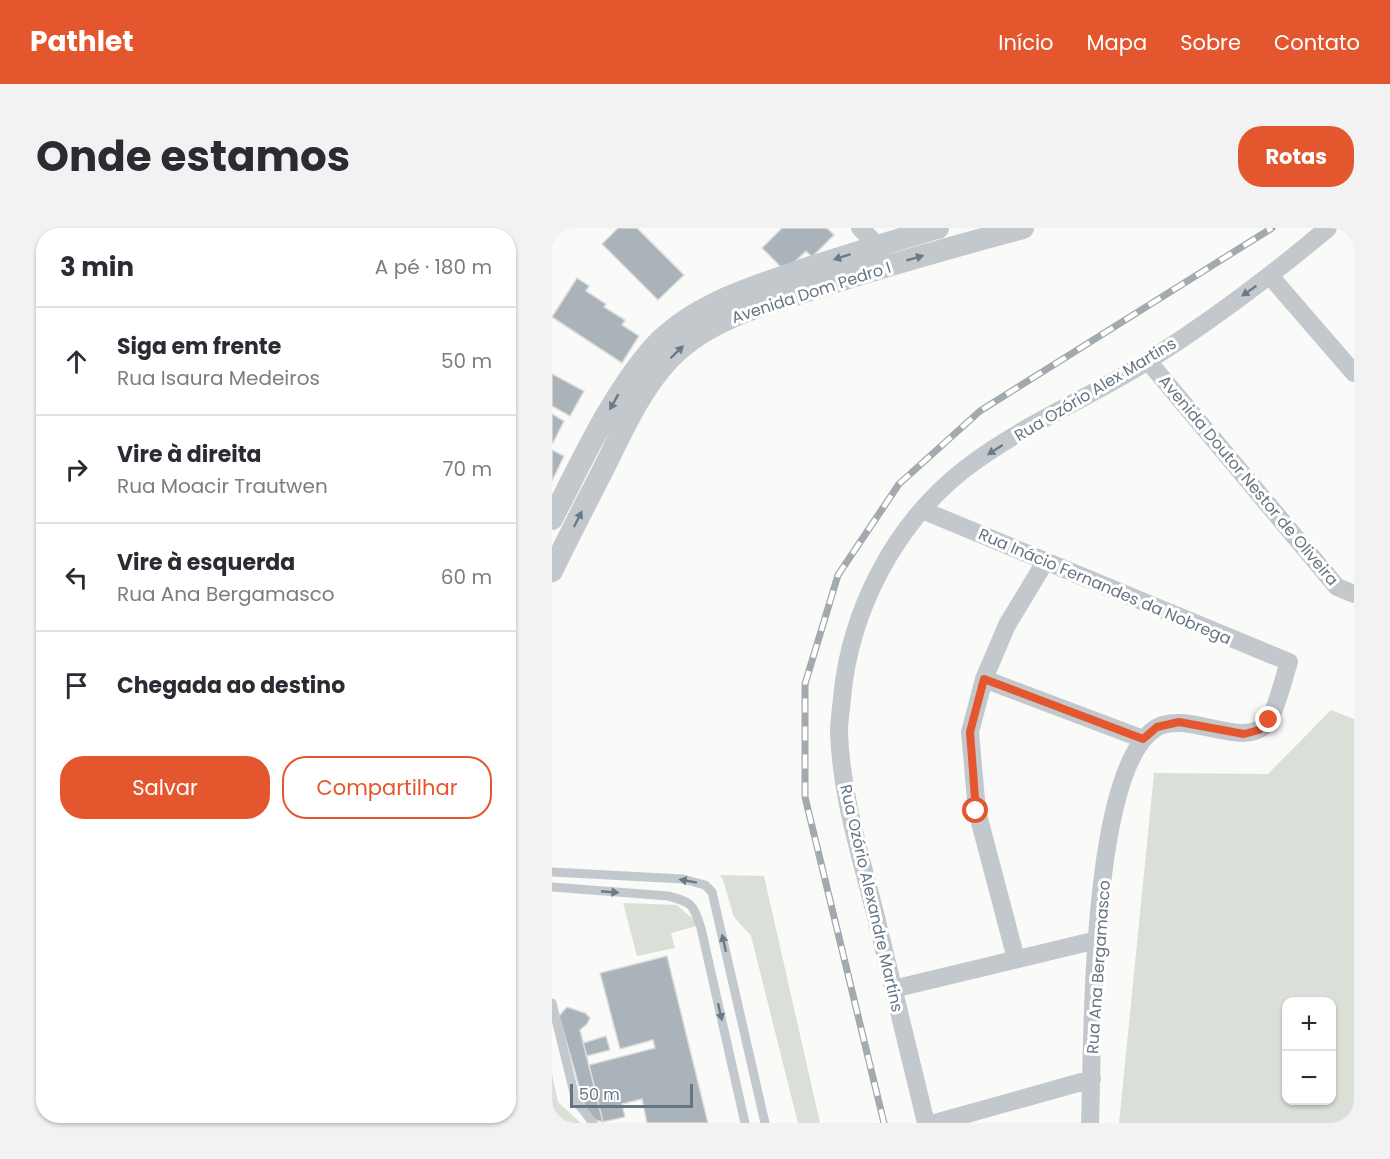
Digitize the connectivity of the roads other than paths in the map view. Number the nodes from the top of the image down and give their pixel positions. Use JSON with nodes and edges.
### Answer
{"nodes":[{"id":1,"x":860,"y":228,"type":"edge"},
{"id":2,"x":938,"y":228,"type":"edge"},
{"id":3,"x":1023,"y":228,"type":"edge"},
{"id":4,"x":1328,"y":228,"type":"edge"},
{"id":5,"x":881,"y":256,"type":"junction"},
{"id":6,"x":1270,"y":276,"type":"junction"},
{"id":7,"x":1148,"y":361,"type":"junction"},
{"id":8,"x":1354,"y":373,"type":"edge"},
{"id":9,"x":922,"y":510,"type":"junction"},
{"id":10,"x":552,"y":519,"type":"edge"},
{"id":11,"x":558,"y":544,"type":"edge"},
{"id":12,"x":1045,"y":562,"type":"junction"},
{"id":13,"x":552,"y":571,"type":"edge"},
{"id":14,"x":1354,"y":594,"type":"edge"},
{"id":15,"x":984,"y":679,"type":"junction"},
{"id":16,"x":1269,"y":720,"type":"joint"},
{"id":17,"x":1143,"y":739,"type":"junction"},
{"id":18,"x":552,"y":872,"type":"edge"},
{"id":19,"x":552,"y":887,"type":"edge"},
{"id":20,"x":1096,"y":940,"type":"junction"},
{"id":21,"x":1016,"y":958,"type":"junction"},
{"id":22,"x":893,"y":989,"type":"junction"},
{"id":23,"x":552,"y":1004,"type":"edge"},
{"id":24,"x":1092,"y":1079,"type":"junction"},
{"id":25,"x":593,"y":1123,"type":"edge"},
{"id":26,"x":745,"y":1123,"type":"edge"},
{"id":27,"x":765,"y":1123,"type":"edge"},
{"id":28,"x":926,"y":1123,"type":"edge"},
{"id":29,"x":935,"y":1123,"type":"edge"},
{"id":30,"x":1090,"y":1123,"type":"edge"}],
"edges":[{"from":1,"to":5,"type":"street"},
{"from":2,"to":5,"type":"street","name":"Avenida Dom Pedro I"},
{"from":5,"to":3,"type":"street","name":"Avenida Dom Pedro I","one_way":true},
{"from":4,"to":6,"type":"street","name":"Rua Ozório Alex Martins"},
{"from":5,"to":10,"type":"street","name":"Avenida Dom Pedro I","one_way":true},
{"from":11,"to":5,"type":"street","name":"Avenida Dom Pedro I","one_way":true},
{"from":6,"to":7,"type":"street","name":"Rua Ozório Alex Martins","one_way":true},
{"from":6,"to":8,"type":"street"},
{"from":7,"to":9,"type":"street","name":"Rua Ozório Alex Martins","one_way":true},
{"from":7,"to":14,"type":"street","name":"Avenida Doutor Nestor de Oliveira"},
{"from":9,"to":12,"type":"street","name":"Rua Inácio Fernandes da Nobrega"},
{"from":9,"to":22,"type":"street","name":"Rua Ozório Alexandre Martins"},
{"from":11,"to":13,"type":"street","name":"Avenida Dom Pedro I"},
{"from":12,"to":15,"type":"street"},
{"from":12,"to":16,"type":"street","name":"Rua Inácio Fernandes da Nobrega"},
{"from":15,"to":17,"type":"street"},
{"from":15,"to":21,"type":"street"},
{"from":16,"to":17,"type":"street","name":"Rua Ana Bergamasco"},
{"from":17,"to":20,"type":"street","name":"Rua Ana Bergamasco"},
{"from":27,"to":18,"type":"lane","one_way":true},
{"from":19,"to":26,"type":"lane","one_way":true},
{"from":20,"to":21,"type":"street"},
{"from":20,"to":24,"type":"street","name":"Rua Ana Bergamasco"},
{"from":21,"to":22,"type":"street"},
{"from":22,"to":28,"type":"street","name":"Rua Ozório Alexandre Martins"},
{"from":23,"to":25,"type":"lane"},
{"from":24,"to":29,"type":"street"},
{"from":24,"to":30,"type":"street","name":"Rua Ana Bergamasco"}]}
